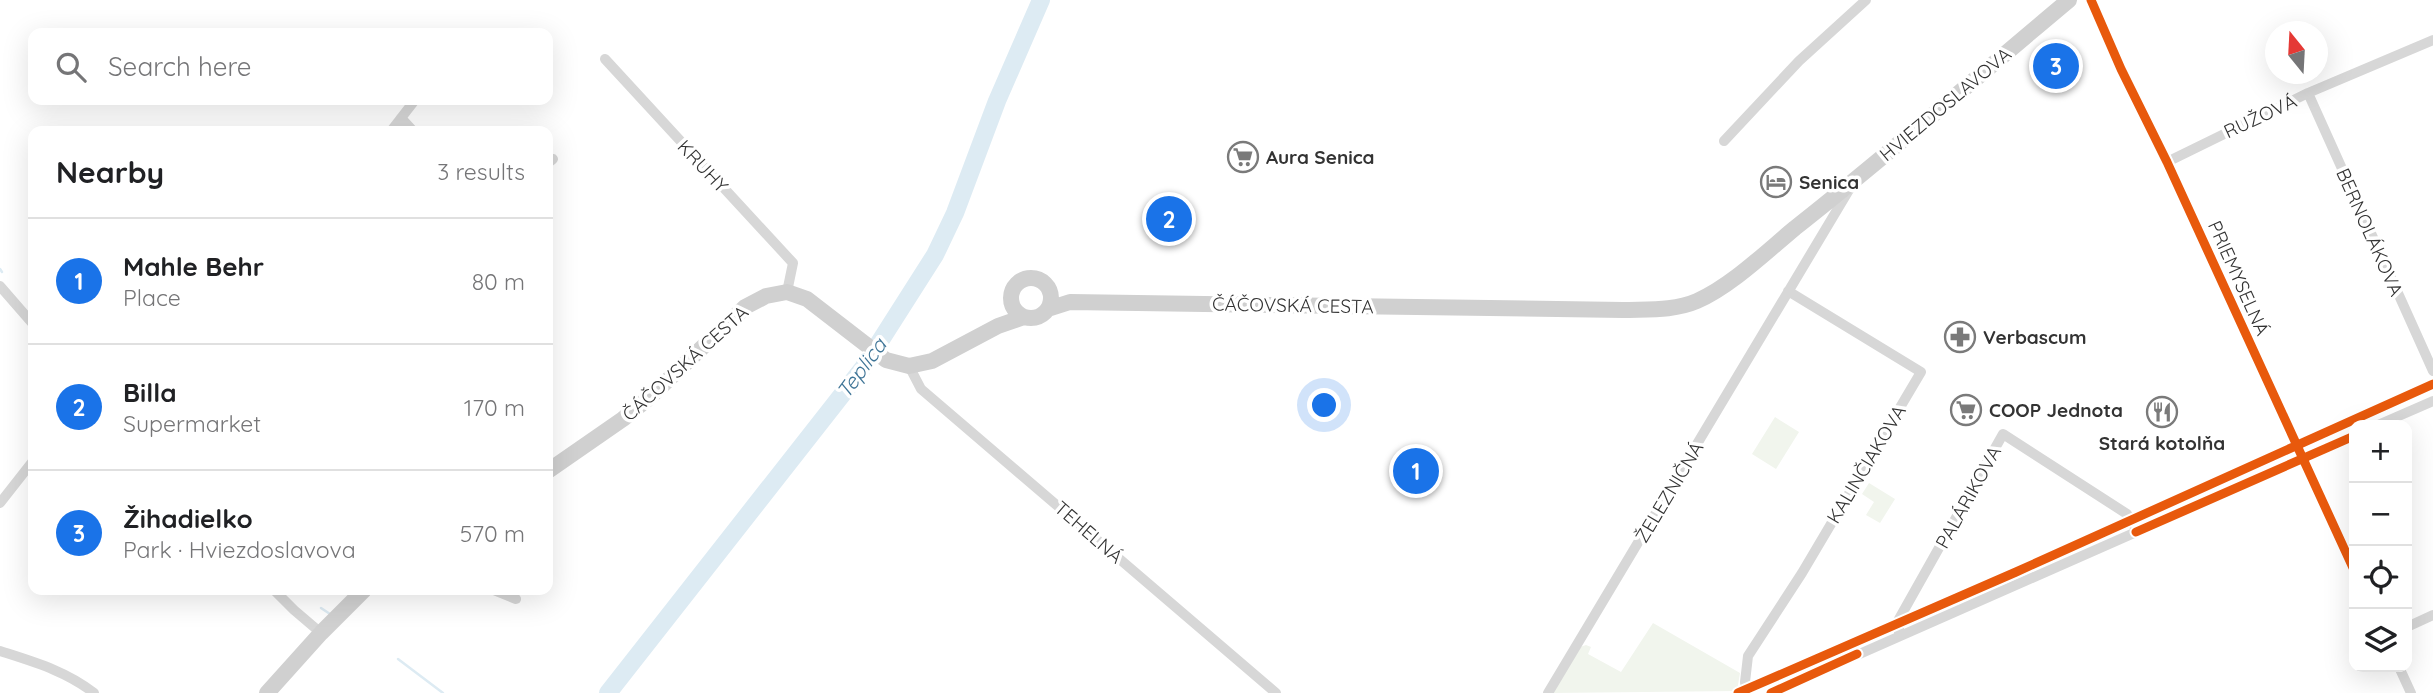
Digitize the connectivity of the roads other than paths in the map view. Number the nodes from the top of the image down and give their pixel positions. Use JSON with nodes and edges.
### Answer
{"nodes":[{"id":1,"x":1866,"y":0,"type":"edge"},
{"id":2,"x":2069,"y":0,"type":"edge"},
{"id":3,"x":2091,"y":0,"type":"edge"},
{"id":4,"x":2433,"y":40,"type":"edge"},
{"id":5,"x":605,"y":59,"type":"dead end"},
{"id":6,"x":2308,"y":93,"type":"junction"},
{"id":7,"x":411,"y":105,"type":"edge"},
{"id":8,"x":401,"y":118,"type":"junction"},
{"id":9,"x":395,"y":126,"type":"edge"},
{"id":10,"x":408,"y":126,"type":"edge"},
{"id":11,"x":1724,"y":141,"type":"dead end"},
{"id":12,"x":2166,"y":162,"type":"junction"},
{"id":13,"x":1854,"y":183,"type":"junction"},
{"id":14,"x":1808,"y":218,"type":"junction"},
{"id":15,"x":1824,"y":233,"type":"junction"},
{"id":16,"x":0,"y":286,"type":"edge"},
{"id":17,"x":1788,"y":291,"type":"junction"},
{"id":18,"x":787,"y":292,"type":"junction"},
{"id":19,"x":1049,"y":301,"type":"junction"},
{"id":20,"x":1516,"y":308,"type":"joint"},
{"id":21,"x":1018,"y":311,"type":"junction"},
{"id":22,"x":28,"y":318,"type":"edge"},
{"id":23,"x":909,"y":366,"type":"junction"},
{"id":24,"x":2433,"y":371,"type":"edge"},
{"id":25,"x":2433,"y":401,"type":"edge"},
{"id":26,"x":2389,"y":420,"type":"edge"},
{"id":27,"x":2349,"y":438,"type":"edge"},
{"id":28,"x":2303,"y":458,"type":"junction"},
{"id":29,"x":28,"y":467,"type":"edge"},
{"id":30,"x":553,"y":468,"type":"edge"},
{"id":31,"x":0,"y":503,"type":"edge"},
{"id":32,"x":2137,"y":531,"type":"junction"},
{"id":33,"x":2349,"y":559,"type":"edge"},
{"id":34,"x":279,"y":595,"type":"edge"},
{"id":35,"x":358,"y":595,"type":"edge"},
{"id":36,"x":506,"y":595,"type":"edge"},
{"id":37,"x":516,"y":599,"type":"dead end"},
{"id":38,"x":2433,"y":615,"type":"edge"},
{"id":39,"x":2412,"y":625,"type":"edge"},
{"id":40,"x":325,"y":629,"type":"junction"},
{"id":41,"x":1899,"y":635,"type":"junction"},
{"id":42,"x":0,"y":651,"type":"edge"},
{"id":43,"x":2401,"y":672,"type":"edge"},
{"id":44,"x":94,"y":693,"type":"edge"},
{"id":45,"x":267,"y":693,"type":"edge"},
{"id":46,"x":1276,"y":693,"type":"edge"},
{"id":47,"x":1549,"y":693,"type":"edge"},
{"id":48,"x":1747,"y":693,"type":"edge"},
{"id":49,"x":1771,"y":693,"type":"edge"},
{"id":50,"x":2411,"y":693,"type":"edge"}],
"edges":[{"from":1,"to":11,"type":"street"},
{"from":2,"to":13,"type":"main road","name":"HVIEZDOSLAVOVA"},
{"from":3,"to":12,"type":"street","name":"PRIEMYSELNÁ"},
{"from":4,"to":6,"type":"street","name":"RUŽOVÁ"},
{"from":5,"to":18,"type":"street","name":"KRUHY"},
{"from":6,"to":12,"type":"street","name":"RUŽOVÁ"},
{"from":6,"to":24,"type":"street","name":"BERNOLÁKOVA"},
{"from":7,"to":8,"type":"street"},
{"from":8,"to":9,"type":"street"},
{"from":8,"to":10,"type":"street"},
{"from":12,"to":28,"type":"street","name":"PRIEMYSELNÁ"},
{"from":13,"to":14,"type":"main road","name":"HVIEZDOSLAVOVA"},
{"from":13,"to":15,"type":"street","name":"HVIEZDOSLAVOVA"},
{"from":14,"to":15,"type":"street"},
{"from":14,"to":20,"type":"main road","name":"HVIEZDOSLAVOVA"},
{"from":15,"to":17,"type":"street","name":"HVIEZDOSLAVOVA"},
{"from":16,"to":22,"type":"street"},
{"from":17,"to":47,"type":"street","name":"ŽELEZNIČNÁ"},
{"from":17,"to":48,"type":"street","name":"KALINČIAKOVA"},
{"from":18,"to":23,"type":"main road"},
{"from":18,"to":30,"type":"main road","name":"ČÁČOVSKÁ CESTA"},
{"from":19,"to":20,"type":"main road","name":"ČÁČOVSKÁ CESTA"},
{"from":19,"to":21,"type":"main road"},
{"from":19,"to":21,"type":"main road"},
{"from":21,"to":23,"type":"main road"},
{"from":23,"to":46,"type":"street","name":"TEHELNÁ"},
{"from":25,"to":26,"type":"street"},
{"from":27,"to":28,"type":"street"},
{"from":28,"to":32,"type":"street"},
{"from":28,"to":33,"type":"street","name":"PRIEMYSELNÁ"},
{"from":29,"to":31,"type":"street"},
{"from":32,"to":41,"type":"street"},
{"from":32,"to":41,"type":"street","name":"PALÁRIKOVA"},
{"from":34,"to":40,"type":"street"},
{"from":35,"to":40,"type":"main road"},
{"from":36,"to":37,"type":"street"},
{"from":38,"to":39,"type":"street"},
{"from":40,"to":45,"type":"main road"},
{"from":41,"to":49,"type":"street"},
{"from":42,"to":44,"type":"street"},
{"from":43,"to":50,"type":"street"}]}
